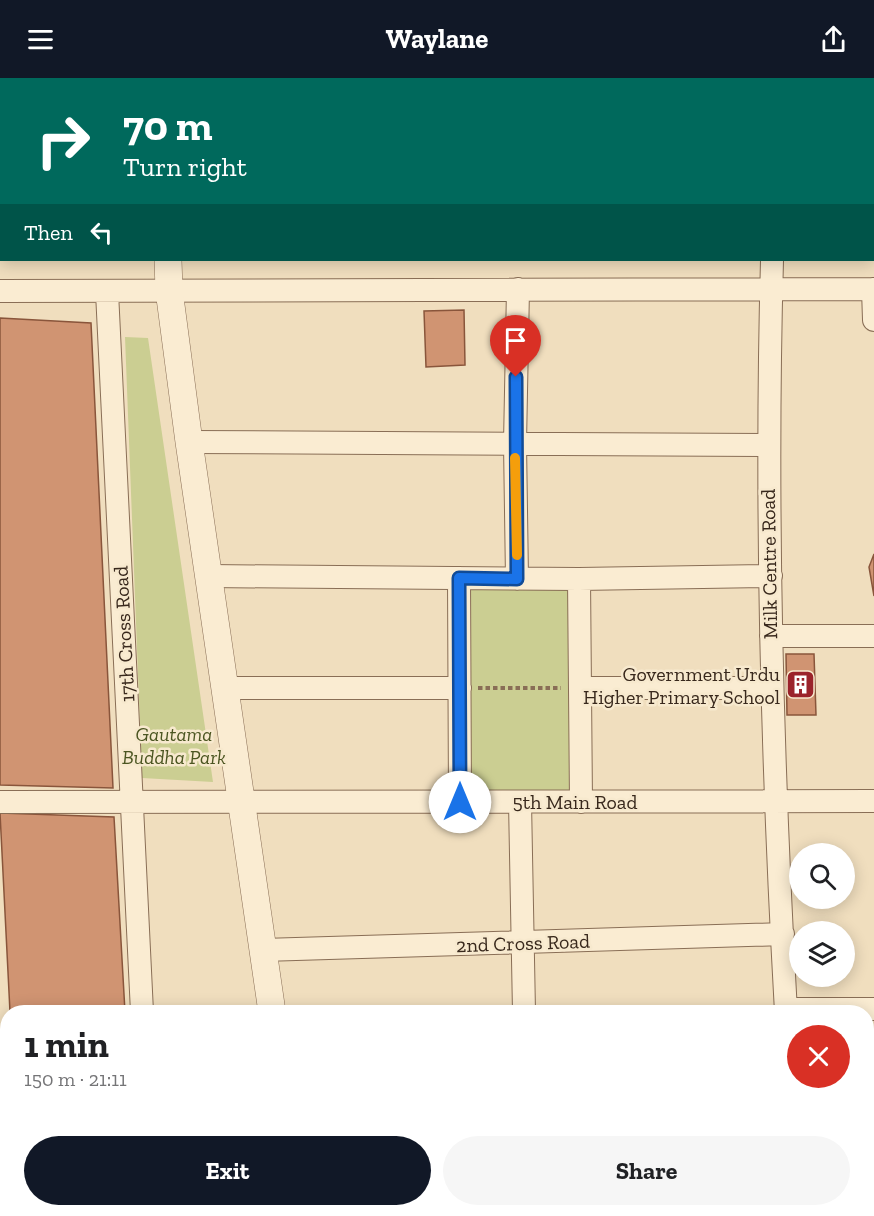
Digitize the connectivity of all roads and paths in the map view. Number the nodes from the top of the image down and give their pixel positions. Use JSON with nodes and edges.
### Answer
{"nodes":[{"id":1,"x":168,"y":261,"type":"edge"},
{"id":2,"x":772,"y":261,"type":"edge"},
{"id":3,"x":518,"y":289,"type":"junction"},
{"id":4,"x":771,"y":289,"type":"junction"},
{"id":5,"x":874,"y":289,"type":"edge"},
{"id":6,"x":169,"y":290,"type":"junction"},
{"id":7,"x":0,"y":291,"type":"edge"},
{"id":8,"x":107,"y":292,"type":"junction"},
{"id":9,"x":874,"y":320,"type":"edge"},
{"id":10,"x":189,"y":442,"type":"junction"},
{"id":11,"x":515,"y":442,"type":"junction"},
{"id":12,"x":767,"y":445,"type":"junction"},
{"id":13,"x":208,"y":576,"type":"junction"},
{"id":14,"x":771,"y":576,"type":"junction"},
{"id":15,"x":459,"y":578,"type":"junction"},
{"id":16,"x":517,"y":579,"type":"junction"},
{"id":17,"x":579,"y":579,"type":"junction"},
{"id":18,"x":771,"y":636,"type":"junction"},
{"id":19,"x":874,"y":636,"type":"edge"},
{"id":20,"x":225,"y":688,"type":"junction"},
{"id":21,"x":460,"y":688,"type":"junction"},
{"id":22,"x":580,"y":688,"type":"junction"},
{"id":23,"x":771,"y":688,"type":"junction"},
{"id":24,"x":776,"y":801,"type":"junction"},
{"id":25,"x":874,"y":801,"type":"edge"},
{"id":26,"x":0,"y":802,"type":"edge"},
{"id":27,"x":460,"y":802,"type":"junction"},
{"id":28,"x":520,"y":802,"type":"junction"},
{"id":29,"x":580,"y":802,"type":"junction"},
{"id":30,"x":132,"y":803,"type":"junction"},
{"id":31,"x":242,"y":803,"type":"junction"},
{"id":32,"x":783,"y":934,"type":"junction"},
{"id":33,"x":523,"y":944,"type":"junction"},
{"id":34,"x":263,"y":950,"type":"junction"},
{"id":35,"x":142,"y":1005,"type":"edge"},
{"id":36,"x":271,"y":1005,"type":"edge"},
{"id":37,"x":524,"y":1005,"type":"edge"},
{"id":38,"x":786,"y":1005,"type":"edge"}],
"edges":[{"from":1,"to":6,"type":"street"},
{"from":2,"to":4,"type":"street","name":"Milk Centre Road"},
{"from":3,"to":4,"type":"street"},
{"from":3,"to":6,"type":"street"},
{"from":3,"to":11,"type":"street"},
{"from":4,"to":5,"type":"street"},
{"from":4,"to":12,"type":"street","name":"Milk Centre Road"},
{"from":5,"to":9,"type":"street"},
{"from":6,"to":8,"type":"street"},
{"from":6,"to":10,"type":"street"},
{"from":7,"to":8,"type":"street"},
{"from":8,"to":30,"type":"street","name":"17th Cross Road"},
{"from":10,"to":11,"type":"street"},
{"from":10,"to":13,"type":"street"},
{"from":11,"to":12,"type":"street"},
{"from":11,"to":16,"type":"street"},
{"from":12,"to":14,"type":"street","name":"Milk Centre Road"},
{"from":13,"to":15,"type":"street"},
{"from":13,"to":20,"type":"street"},
{"from":14,"to":17,"type":"street"},
{"from":14,"to":18,"type":"street","name":"Milk Centre Road"},
{"from":15,"to":16,"type":"street"},
{"from":15,"to":21,"type":"street"},
{"from":16,"to":17,"type":"street"},
{"from":17,"to":22,"type":"street"},
{"from":18,"to":19,"type":"street"},
{"from":18,"to":23,"type":"street","name":"Milk Centre Road"},
{"from":20,"to":21,"type":"street"},
{"from":20,"to":31,"type":"street"},
{"from":21,"to":22,"type":"path"},
{"from":21,"to":27,"type":"street"},
{"from":22,"to":23,"type":"street"},
{"from":22,"to":29,"type":"street"},
{"from":23,"to":24,"type":"street","name":"Milk Centre Road"},
{"from":24,"to":25,"type":"street","name":"5th Main Road"},
{"from":24,"to":29,"type":"street","name":"5th Main Road"},
{"from":24,"to":32,"type":"street","name":"Milk Centre Road"},
{"from":26,"to":30,"type":"street","name":"5th Main Road"},
{"from":27,"to":28,"type":"street","name":"5th Main Road"},
{"from":27,"to":31,"type":"street","name":"5th Main Road"},
{"from":28,"to":29,"type":"street","name":"5th Main Road"},
{"from":28,"to":33,"type":"street"},
{"from":30,"to":31,"type":"street","name":"5th Main Road"},
{"from":30,"to":35,"type":"street","name":"17th Cross Road"},
{"from":31,"to":34,"type":"street"},
{"from":32,"to":33,"type":"street","name":"2nd Cross Road"},
{"from":32,"to":38,"type":"street","name":"Milk Centre Road"},
{"from":33,"to":34,"type":"street","name":"2nd Cross Road"},
{"from":33,"to":37,"type":"street"},
{"from":34,"to":36,"type":"street"}]}
